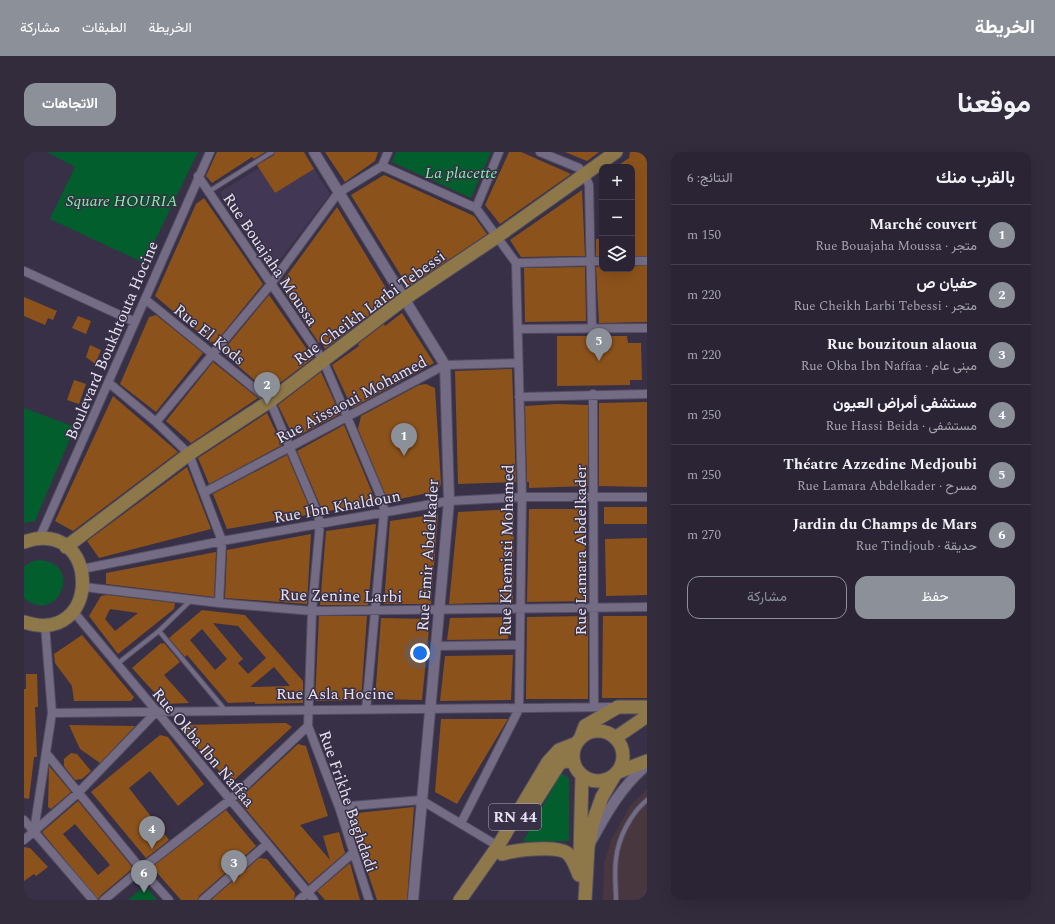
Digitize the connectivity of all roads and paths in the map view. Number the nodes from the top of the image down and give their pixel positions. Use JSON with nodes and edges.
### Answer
{"nodes":[{"id":1,"x":210,"y":152,"type":"edge"},
{"id":2,"x":272,"y":152,"type":"edge"},
{"id":3,"x":314,"y":152,"type":"edge"},
{"id":4,"x":388,"y":152,"type":"edge"},
{"id":5,"x":499,"y":152,"type":"edge"},
{"id":6,"x":540,"y":152,"type":"edge"},
{"id":7,"x":616,"y":152,"type":"edge"},
{"id":8,"x":382,"y":166,"type":"junction"},
{"id":9,"x":585,"y":175,"type":"junction"},
{"id":10,"x":198,"y":176,"type":"junction"},
{"id":11,"x":208,"y":192,"type":"junction"},
{"id":12,"x":338,"y":193,"type":"junction"},
{"id":13,"x":476,"y":208,"type":"junction"},
{"id":14,"x":498,"y":236,"type":"junction"},
{"id":15,"x":591,"y":261,"type":"junction"},
{"id":16,"x":599,"y":261,"type":"edge"},
{"id":17,"x":635,"y":261,"type":"edge"},
{"id":18,"x":647,"y":261,"type":"edge"},
{"id":19,"x":516,"y":263,"type":"junction"},
{"id":20,"x":24,"y":270,"type":"edge"},
{"id":21,"x":271,"y":284,"type":"junction"},
{"id":22,"x":145,"y":298,"type":"junction"},
{"id":23,"x":404,"y":298,"type":"junction"},
{"id":24,"x":135,"y":322,"type":"junction"},
{"id":25,"x":647,"y":328,"type":"edge"},
{"id":26,"x":518,"y":329,"type":"junction"},
{"id":27,"x":592,"y":329,"type":"junction"},
{"id":28,"x":212,"y":353,"type":"junction"},
{"id":29,"x":323,"y":360,"type":"junction"},
{"id":30,"x":518,"y":363,"type":"junction"},
{"id":31,"x":444,"y":365,"type":"junction"},
{"id":32,"x":109,"y":383,"type":"junction"},
{"id":33,"x":593,"y":394,"type":"junction"},
{"id":34,"x":647,"y":394,"type":"edge"},
{"id":35,"x":519,"y":397,"type":"junction"},
{"id":36,"x":270,"y":401,"type":"junction"},
{"id":37,"x":348,"y":416,"type":"junction"},
{"id":38,"x":156,"y":422,"type":"junction"},
{"id":39,"x":290,"y":446,"type":"junction"},
{"id":40,"x":189,"y":454,"type":"junction"},
{"id":41,"x":205,"y":492,"type":"junction"},
{"id":42,"x":594,"y":496,"type":"junction"},
{"id":43,"x":522,"y":497,"type":"junction"},
{"id":44,"x":647,"y":497,"type":"edge"},
{"id":45,"x":449,"y":501,"type":"junction"},
{"id":46,"x":384,"y":512,"type":"junction"},
{"id":47,"x":320,"y":523,"type":"junction"},
{"id":48,"x":39,"y":539,"type":"junction"},
{"id":49,"x":222,"y":541,"type":"junction"},
{"id":50,"x":24,"y":542,"type":"edge"},
{"id":51,"x":66,"y":547,"type":"junction"},
{"id":52,"x":82,"y":569,"type":"junction"},
{"id":53,"x":84,"y":587,"type":"junction"},
{"id":54,"x":191,"y":600,"type":"junction"},
{"id":55,"x":219,"y":603,"type":"junction"},
{"id":56,"x":594,"y":607,"type":"junction"},
{"id":57,"x":647,"y":607,"type":"edge"},
{"id":58,"x":520,"y":608,"type":"junction"},
{"id":59,"x":439,"y":610,"type":"junction"},
{"id":60,"x":73,"y":611,"type":"junction"},
{"id":61,"x":312,"y":611,"type":"junction"},
{"id":62,"x":374,"y":611,"type":"junction"},
{"id":63,"x":24,"y":622,"type":"edge"},
{"id":64,"x":45,"y":625,"type":"junction"},
{"id":65,"x":159,"y":631,"type":"junction"},
{"id":66,"x":518,"y":645,"type":"junction"},
{"id":67,"x":436,"y":646,"type":"junction"},
{"id":68,"x":116,"y":664,"type":"junction"},
{"id":69,"x":594,"y":707,"type":"junction"},
{"id":70,"x":618,"y":707,"type":"junction"},
{"id":71,"x":647,"y":707,"type":"edge"},
{"id":72,"x":519,"y":709,"type":"junction"},
{"id":73,"x":308,"y":710,"type":"junction"},
{"id":74,"x":366,"y":710,"type":"junction"},
{"id":75,"x":430,"y":710,"type":"junction"},
{"id":76,"x":226,"y":711,"type":"junction"},
{"id":77,"x":156,"y":712,"type":"junction"},
{"id":78,"x":52,"y":713,"type":"junction"},
{"id":79,"x":647,"y":716,"type":"edge"},
{"id":80,"x":308,"y":726,"type":"junction"},
{"id":81,"x":586,"y":726,"type":"junction"},
{"id":82,"x":615,"y":738,"type":"junction"},
{"id":83,"x":579,"y":741,"type":"junction"},
{"id":84,"x":559,"y":750,"type":"junction"},
{"id":85,"x":46,"y":753,"type":"junction"},
{"id":86,"x":647,"y":761,"type":"edge"},
{"id":87,"x":574,"y":762,"type":"junction"},
{"id":88,"x":647,"y":765,"type":"edge"},
{"id":89,"x":616,"y":773,"type":"junction"},
{"id":90,"x":582,"y":775,"type":"junction"},
{"id":91,"x":78,"y":793,"type":"junction"},
{"id":92,"x":230,"y":800,"type":"junction"},
{"id":93,"x":421,"y":800,"type":"junction"},
{"id":94,"x":647,"y":800,"type":"edge"},
{"id":95,"x":339,"y":807,"type":"junction"},
{"id":96,"x":24,"y":820,"type":"edge"},
{"id":97,"x":461,"y":823,"type":"junction"},
{"id":98,"x":34,"y":831,"type":"junction"},
{"id":99,"x":24,"y":840,"type":"edge"},
{"id":100,"x":267,"y":844,"type":"junction"},
{"id":101,"x":588,"y":846,"type":"junction"},
{"id":102,"x":500,"y":850,"type":"junction"},
{"id":103,"x":353,"y":853,"type":"junction"},
{"id":104,"x":141,"y":869,"type":"junction"},
{"id":105,"x":579,"y":875,"type":"junction"},
{"id":106,"x":307,"y":893,"type":"junction"},
{"id":107,"x":93,"y":900,"type":"edge"},
{"id":108,"x":104,"y":900,"type":"edge"},
{"id":109,"x":169,"y":900,"type":"edge"},
{"id":110,"x":203,"y":900,"type":"edge"},
{"id":111,"x":298,"y":900,"type":"edge"},
{"id":112,"x":314,"y":900,"type":"edge"},
{"id":113,"x":369,"y":900,"type":"edge"},
{"id":114,"x":413,"y":900,"type":"edge"},
{"id":115,"x":460,"y":900,"type":"edge"},
{"id":116,"x":470,"y":900,"type":"edge"},
{"id":117,"x":579,"y":900,"type":"edge"},
{"id":118,"x":585,"y":900,"type":"edge"},
{"id":119,"x":616,"y":900,"type":"edge"}],
"edges":[{"from":1,"to":10,"type":"street","name":"Boulevard Boukhtouta Hocine"},
{"from":2,"to":11,"type":"lane"},
{"from":3,"to":12,"type":"street","name":"Rue Emir Abdelkader"},
{"from":4,"to":8,"type":"street"},
{"from":5,"to":13,"type":"street"},
{"from":6,"to":9,"type":"street"},
{"from":7,"to":9,"type":"main road","name":"Rue Cheikh Larbi Tebessi"},
{"from":8,"to":12,"type":"street"},
{"from":8,"to":13,"type":"street"},
{"from":9,"to":14,"type":"main road","name":"Rue Cheikh Larbi Tebessi"},
{"from":9,"to":15,"type":"street"},
{"from":10,"to":11,"type":"street","name":"Rue Bouajaha Moussa"},
{"from":10,"to":22,"type":"street","name":"Boulevard Boukhtouta Hocine"},
{"from":11,"to":21,"type":"street","name":"Rue Bouajaha Moussa"},
{"from":12,"to":21,"type":"street"},
{"from":12,"to":23,"type":"street","name":"Rue Emir Abdelkader"},
{"from":13,"to":14,"type":"street"},
{"from":14,"to":19,"type":"street"},
{"from":14,"to":23,"type":"main road","name":"Rue Cheikh Larbi Tebessi"},
{"from":15,"to":16,"type":"street"},
{"from":15,"to":19,"type":"street"},
{"from":15,"to":27,"type":"street"},
{"from":17,"to":18,"type":"street"},
{"from":19,"to":26,"type":"street","name":"Rue Khemisti Mohamed"},
{"from":20,"to":24,"type":"street"},
{"from":21,"to":28,"type":"street"},
{"from":21,"to":29,"type":"street","name":"Rue Bouajaha Moussa"},
{"from":22,"to":24,"type":"street","name":"Boulevard Boukhtouta Hocine"},
{"from":22,"to":28,"type":"street","name":"Rue El Kods"},
{"from":23,"to":29,"type":"main road","name":"Rue Cheikh Larbi Tebessi"},
{"from":23,"to":31,"type":"street","name":"Rue Emir Abdelkader"},
{"from":24,"to":32,"type":"street","name":"Boulevard Boukhtouta Hocine"},
{"from":25,"to":27,"type":"street"},
{"from":26,"to":27,"type":"street"},
{"from":26,"to":30,"type":"street","name":"Rue Khemisti Mohamed"},
{"from":28,"to":36,"type":"street","name":"Rue El Kods"},
{"from":28,"to":38,"type":"street"},
{"from":29,"to":36,"type":"main road","name":"Rue Cheikh Larbi Tebessi"},
{"from":29,"to":37,"type":"street","name":"Rue Bouajaha Moussa"},
{"from":30,"to":31,"type":"street","name":"Rue Aïssaoui Mohamed"},
{"from":30,"to":35,"type":"street","name":"Rue Khemisti Mohamed"},
{"from":31,"to":37,"type":"street","name":"Rue Aïssaoui Mohamed"},
{"from":31,"to":45,"type":"street","name":"Rue Emir Abdelkader"},
{"from":32,"to":38,"type":"street"},
{"from":32,"to":48,"type":"street","name":"Boulevard Boukhtouta Hocine"},
{"from":33,"to":34,"type":"street"},
{"from":33,"to":35,"type":"street"},
{"from":33,"to":42,"type":"street","name":"Rue Lamara Abdelkader"},
{"from":35,"to":43,"type":"street","name":"Rue Khemisti Mohamed"},
{"from":36,"to":39,"type":"street","name":"Rue El Kods"},
{"from":36,"to":40,"type":"main road","name":"Rue Cheikh Larbi Tebessi"},
{"from":37,"to":39,"type":"street","name":"Rue Aïssaoui Mohamed"},
{"from":37,"to":46,"type":"street","name":"Rue Bouajaha Moussa"},
{"from":38,"to":40,"type":"street"},
{"from":39,"to":41,"type":"street","name":"Rue Aïssaoui Mohamed"},
{"from":39,"to":47,"type":"street","name":"Rue El Kods"},
{"from":40,"to":41,"type":"street"},
{"from":40,"to":51,"type":"main road","name":"Rue Cheikh Larbi Tebessi"},
{"from":41,"to":49,"type":"street"},
{"from":42,"to":43,"type":"street","name":"Rue Ibn Khaldoun"},
{"from":42,"to":44,"type":"street","name":"Rue Ibn Khaldoun"},
{"from":42,"to":56,"type":"street","name":"Rue Lamara Abdelkader"},
{"from":43,"to":45,"type":"street","name":"Rue Ibn Khaldoun"},
{"from":43,"to":58,"type":"street","name":"Rue Khemisti Mohamed"},
{"from":45,"to":46,"type":"street","name":"Rue Ibn Khaldoun"},
{"from":45,"to":59,"type":"street","name":"Rue Emir Abdelkader"},
{"from":46,"to":47,"type":"street","name":"Rue Ibn Khaldoun"},
{"from":46,"to":62,"type":"street","name":"Rue Bouajaha Moussa"},
{"from":47,"to":49,"type":"street","name":"Rue Ibn Khaldoun"},
{"from":47,"to":61,"type":"street","name":"Rue El Kods"},
{"from":48,"to":50,"type":"main road"},
{"from":48,"to":51,"type":"main road"},
{"from":49,"to":52,"type":"street","name":"Rue Ibn Khaldoun"},
{"from":49,"to":55,"type":"street"},
{"from":51,"to":52,"type":"main road"},
{"from":52,"to":53,"type":"main road"},
{"from":53,"to":54,"type":"street","name":"Rue Zenine Larbi"},
{"from":53,"to":60,"type":"main road"},
{"from":54,"to":55,"type":"street","name":"Rue Zenine Larbi"},
{"from":54,"to":65,"type":"lane"},
{"from":55,"to":61,"type":"street","name":"Rue Zenine Larbi"},
{"from":56,"to":57,"type":"street","name":"Rue Zenine Larbi"},
{"from":56,"to":58,"type":"street","name":"Rue Zenine Larbi"},
{"from":56,"to":69,"type":"street","name":"Rue Lamara Abdelkader"},
{"from":58,"to":59,"type":"street","name":"Rue Zenine Larbi"},
{"from":58,"to":66,"type":"street","name":"Rue Khemisti Mohamed"},
{"from":59,"to":62,"type":"street","name":"Rue Zenine Larbi"},
{"from":59,"to":67,"type":"street","name":"Rue Emir Abdelkader"},
{"from":60,"to":64,"type":"main road"},
{"from":60,"to":68,"type":"street","name":"Rue Okba Ibn Naffaa"},
{"from":61,"to":62,"type":"street","name":"Rue Zenine Larbi"},
{"from":61,"to":73,"type":"street","name":"Rue El Kods"},
{"from":62,"to":74,"type":"street","name":"Rue Bouajaha Moussa"},
{"from":63,"to":64,"type":"main road"},
{"from":64,"to":78,"type":"street"},
{"from":65,"to":68,"type":"lane"},
{"from":65,"to":76,"type":"lane"},
{"from":66,"to":67,"type":"street"},
{"from":66,"to":72,"type":"street","name":"Rue Khemisti Mohamed"},
{"from":67,"to":75,"type":"street","name":"Rue Emir Abdelkader"},
{"from":68,"to":77,"type":"street","name":"Rue Okba Ibn Naffaa"},
{"from":69,"to":70,"type":"street","name":"Rue Asla Hocine"},
{"from":69,"to":72,"type":"street","name":"Rue Asla Hocine"},
{"from":70,"to":71,"type":"main road","name":"Rue Asla Hocine"},
{"from":70,"to":81,"type":"main road"},
{"from":72,"to":75,"type":"street","name":"Rue Asla Hocine"},
{"from":72,"to":97,"type":"street","name":"Rue Khemisti Mohamed"},
{"from":73,"to":74,"type":"street","name":"Rue Asla Hocine"},
{"from":73,"to":76,"type":"street","name":"Rue Asla Hocine"},
{"from":73,"to":80,"type":"street","name":"Rue Frikhe Baghdadi"},
{"from":74,"to":75,"type":"street","name":"Rue Asla Hocine"},
{"from":75,"to":93,"type":"street","name":"Rue Emir Abdelkader"},
{"from":76,"to":77,"type":"street","name":"Rue Asla Hocine"},
{"from":77,"to":78,"type":"street","name":"Rue Asla Hocine"},
{"from":77,"to":91,"type":"street"},
{"from":77,"to":92,"type":"street","name":"Rue Okba Ibn Naffaa"},
{"from":78,"to":85,"type":"street"},
{"from":79,"to":82,"type":"main road"},
{"from":80,"to":92,"type":"street"},
{"from":80,"to":95,"type":"street","name":"Rue Frikhe Baghdadi"},
{"from":81,"to":83,"type":"main road"},
{"from":81,"to":84,"type":"main road"},
{"from":82,"to":83,"type":"main road"},
{"from":82,"to":89,"type":"main road"},
{"from":83,"to":84,"type":"main road","number":"RN 44"},
{"from":83,"to":87,"type":"main road"},
{"from":84,"to":102,"type":"main road","number":"RN 44"},
{"from":85,"to":91,"type":"street"},
{"from":85,"to":98,"type":"street"},
{"from":86,"to":89,"type":"main road"},
{"from":87,"to":90,"type":"main road"},
{"from":87,"to":102,"type":"main road","number":"RN 44"},
{"from":88,"to":101,"type":"street"},
{"from":89,"to":90,"type":"main road"},
{"from":89,"to":101,"type":"main road"},
{"from":90,"to":105,"type":"main road"},
{"from":91,"to":98,"type":"street"},
{"from":91,"to":104,"type":"street"},
{"from":92,"to":100,"type":"street","name":"Rue Okba Ibn Naffaa"},
{"from":92,"to":104,"type":"street"},
{"from":93,"to":95,"type":"street"},
{"from":93,"to":97,"type":"street"},
{"from":93,"to":114,"type":"street","name":"Rue Emir Abdelkader"},
{"from":94,"to":119,"type":"lane"},
{"from":95,"to":103,"type":"street","name":"Rue Frikhe Baghdadi"},
{"from":96,"to":98,"type":"street"},
{"from":97,"to":102,"type":"street"},
{"from":98,"to":99,"type":"street"},
{"from":98,"to":107,"type":"street"},
{"from":100,"to":106,"type":"street","name":"Rue Okba Ibn Naffaa"},
{"from":100,"to":110,"type":"street"},
{"from":101,"to":118,"type":"main road"},
{"from":102,"to":105,"type":"main road"},
{"from":102,"to":115,"type":"main road","number":"RN 44"},
{"from":102,"to":116,"type":"main road","number":"RN 44"},
{"from":103,"to":106,"type":"street"},
{"from":103,"to":113,"type":"street","name":"Rue Frikhe Baghdadi"},
{"from":104,"to":108,"type":"street"},
{"from":104,"to":109,"type":"street"},
{"from":105,"to":117,"type":"main road"},
{"from":106,"to":111,"type":"street"},
{"from":106,"to":112,"type":"street","name":"Rue Okba Ibn Naffaa"}]}
